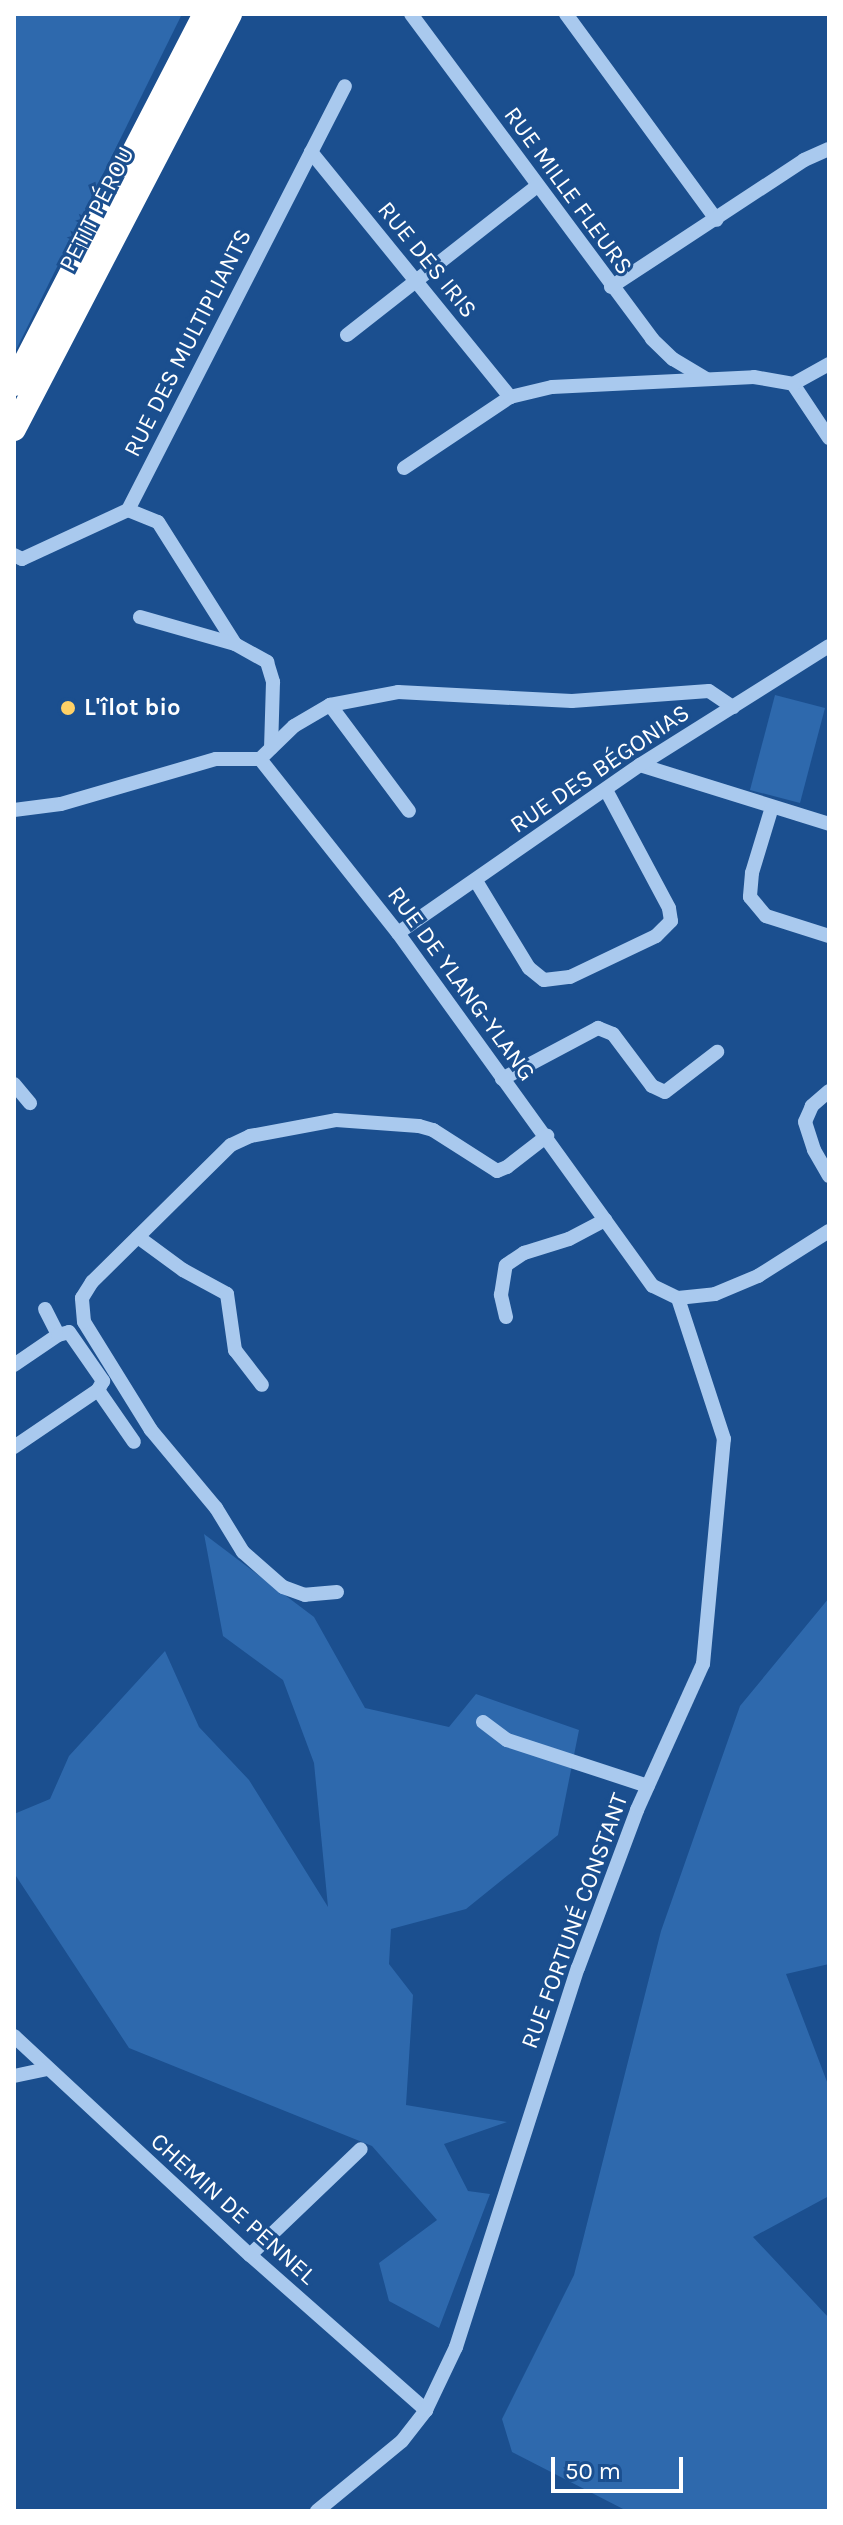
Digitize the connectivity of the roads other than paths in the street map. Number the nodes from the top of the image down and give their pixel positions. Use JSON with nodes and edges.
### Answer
{"nodes":[{"id":1,"x":205,"y":14,"type":"edge"},
{"id":2,"x":230,"y":14,"type":"edge"},
{"id":3,"x":411,"y":14,"type":"edge"},
{"id":4,"x":566,"y":14,"type":"edge"},
{"id":5,"x":345,"y":86,"type":"dead end"},
{"id":6,"x":829,"y":149,"type":"edge"},
{"id":7,"x":311,"y":152,"type":"junction"},
{"id":8,"x":536,"y":187,"type":"junction"},
{"id":9,"x":717,"y":220,"type":"junction"},
{"id":10,"x":415,"y":281,"type":"junction"},
{"id":11,"x":611,"y":287,"type":"junction"},
{"id":12,"x":347,"y":335,"type":"dead end"},
{"id":13,"x":829,"y":364,"type":"edge"},
{"id":14,"x":706,"y":379,"type":"junction"},
{"id":15,"x":14,"y":384,"type":"edge"},
{"id":16,"x":793,"y":384,"type":"junction"},
{"id":17,"x":510,"y":397,"type":"junction"},
{"id":18,"x":14,"y":429,"type":"edge"},
{"id":19,"x":829,"y":438,"type":"edge"},
{"id":20,"x":404,"y":468,"type":"dead end"},
{"id":21,"x":128,"y":510,"type":"junction"},
{"id":22,"x":14,"y":555,"type":"edge"},
{"id":23,"x":140,"y":617,"type":"dead end"},
{"id":24,"x":235,"y":644,"type":"junction"},
{"id":25,"x":829,"y":646,"type":"edge"},
{"id":26,"x":330,"y":705,"type":"junction"},
{"id":27,"x":733,"y":707,"type":"junction"},
{"id":28,"x":265,"y":753,"type":"junction"},
{"id":29,"x":640,"y":765,"type":"junction"},
{"id":30,"x":606,"y":790,"type":"junction"},
{"id":31,"x":772,"y":807,"type":"junction"},
{"id":32,"x":14,"y":810,"type":"edge"},
{"id":33,"x":409,"y":811,"type":"dead end"},
{"id":34,"x":829,"y":824,"type":"edge"},
{"id":35,"x":476,"y":881,"type":"junction"},
{"id":36,"x":398,"y":933,"type":"junction"},
{"id":37,"x":829,"y":936,"type":"edge"},
{"id":38,"x":717,"y":1052,"type":"dead end"},
{"id":39,"x":502,"y":1079,"type":"junction"},
{"id":40,"x":14,"y":1084,"type":"edge"},
{"id":41,"x":829,"y":1091,"type":"edge"},
{"id":42,"x":30,"y":1103,"type":"dead end"},
{"id":43,"x":547,"y":1136,"type":"junction"},
{"id":44,"x":829,"y":1176,"type":"edge"},
{"id":45,"x":605,"y":1220,"type":"junction"},
{"id":46,"x":829,"y":1231,"type":"edge"},
{"id":47,"x":138,"y":1237,"type":"junction"},
{"id":48,"x":678,"y":1298,"type":"junction"},
{"id":49,"x":45,"y":1309,"type":"dead end"},
{"id":50,"x":506,"y":1317,"type":"dead end"},
{"id":51,"x":58,"y":1335,"type":"junction"},
{"id":52,"x":14,"y":1365,"type":"edge"},
{"id":53,"x":262,"y":1385,"type":"dead end"},
{"id":54,"x":98,"y":1390,"type":"junction"},
{"id":55,"x":134,"y":1442,"type":"dead end"},
{"id":56,"x":14,"y":1447,"type":"edge"},
{"id":57,"x":337,"y":1592,"type":"dead end"},
{"id":58,"x":483,"y":1722,"type":"dead end"},
{"id":59,"x":648,"y":1786,"type":"junction"},
{"id":60,"x":14,"y":2036,"type":"edge"},
{"id":61,"x":46,"y":2069,"type":"junction"},
{"id":62,"x":14,"y":2076,"type":"edge"},
{"id":63,"x":361,"y":2149,"type":"dead end"},
{"id":64,"x":250,"y":2255,"type":"junction"},
{"id":65,"x":426,"y":2410,"type":"junction"},
{"id":66,"x":317,"y":2511,"type":"edge"}],
"edges":[{"from":1,"to":15,"type":"highway","name":"PETIT PÉROU"},
{"from":2,"to":18,"type":"highway","name":"PETIT PÉROU"},
{"from":3,"to":8,"type":"street","name":"RUE MILLE FLEURS"},
{"from":4,"to":9,"type":"street"},
{"from":5,"to":7,"type":"street","name":"RUE DES MULTIPLIANTS"},
{"from":6,"to":9,"type":"street"},
{"from":7,"to":10,"type":"street","name":"RUE DES IRIS"},
{"from":7,"to":21,"type":"street","name":"RUE DES MULTIPLIANTS"},
{"from":8,"to":10,"type":"street"},
{"from":8,"to":11,"type":"street","name":"RUE MILLE FLEURS"},
{"from":9,"to":11,"type":"street"},
{"from":10,"to":12,"type":"street"},
{"from":10,"to":17,"type":"street","name":"RUE DES IRIS"},
{"from":11,"to":14,"type":"street","name":"RUE MILLE FLEURS"},
{"from":13,"to":16,"type":"street"},
{"from":14,"to":16,"type":"street"},
{"from":14,"to":17,"type":"street"},
{"from":16,"to":19,"type":"street"},
{"from":17,"to":20,"type":"street"},
{"from":21,"to":22,"type":"street"},
{"from":21,"to":24,"type":"street"},
{"from":23,"to":24,"type":"street"},
{"from":24,"to":28,"type":"street"},
{"from":25,"to":27,"type":"street","name":"RUE DES BÉGONIAS"},
{"from":26,"to":27,"type":"street"},
{"from":26,"to":28,"type":"street"},
{"from":26,"to":33,"type":"street"},
{"from":27,"to":29,"type":"street","name":"RUE DES BÉGONIAS"},
{"from":28,"to":32,"type":"street"},
{"from":28,"to":36,"type":"street","name":"RUE DE YLANG-YLANG"},
{"from":29,"to":30,"type":"street","name":"RUE DES BÉGONIAS"},
{"from":29,"to":31,"type":"street"},
{"from":30,"to":35,"type":"street","name":"RUE DES BÉGONIAS"},
{"from":30,"to":35,"type":"street"},
{"from":31,"to":34,"type":"street"},
{"from":31,"to":37,"type":"street"},
{"from":35,"to":36,"type":"street","name":"RUE DES BÉGONIAS"},
{"from":36,"to":39,"type":"street","name":"RUE DE YLANG-YLANG"},
{"from":38,"to":39,"type":"street"},
{"from":39,"to":43,"type":"street","name":"RUE DE YLANG-YLANG"},
{"from":40,"to":42,"type":"street"},
{"from":41,"to":44,"type":"street"},
{"from":43,"to":45,"type":"street","name":"RUE DE YLANG-YLANG"},
{"from":43,"to":47,"type":"street"},
{"from":45,"to":48,"type":"street","name":"RUE DE YLANG-YLANG"},
{"from":45,"to":50,"type":"street"},
{"from":46,"to":48,"type":"street"},
{"from":47,"to":53,"type":"street"},
{"from":47,"to":57,"type":"street"},
{"from":48,"to":59,"type":"street","name":"RUE FORTUNÉ CONSTANT"},
{"from":49,"to":51,"type":"street"},
{"from":51,"to":52,"type":"street"},
{"from":51,"to":54,"type":"street"},
{"from":54,"to":55,"type":"street"},
{"from":54,"to":56,"type":"street"},
{"from":58,"to":59,"type":"street"},
{"from":59,"to":65,"type":"street","name":"RUE FORTUNÉ CONSTANT"},
{"from":60,"to":61,"type":"street","name":"CHEMIN DE PENNEL"},
{"from":61,"to":62,"type":"street"},
{"from":61,"to":64,"type":"street","name":"CHEMIN DE PENNEL"},
{"from":63,"to":64,"type":"street"},
{"from":64,"to":65,"type":"street","name":"CHEMIN DE PENNEL"},
{"from":65,"to":66,"type":"street","name":"RUE FORTUNÉ CONSTANT"}]}
